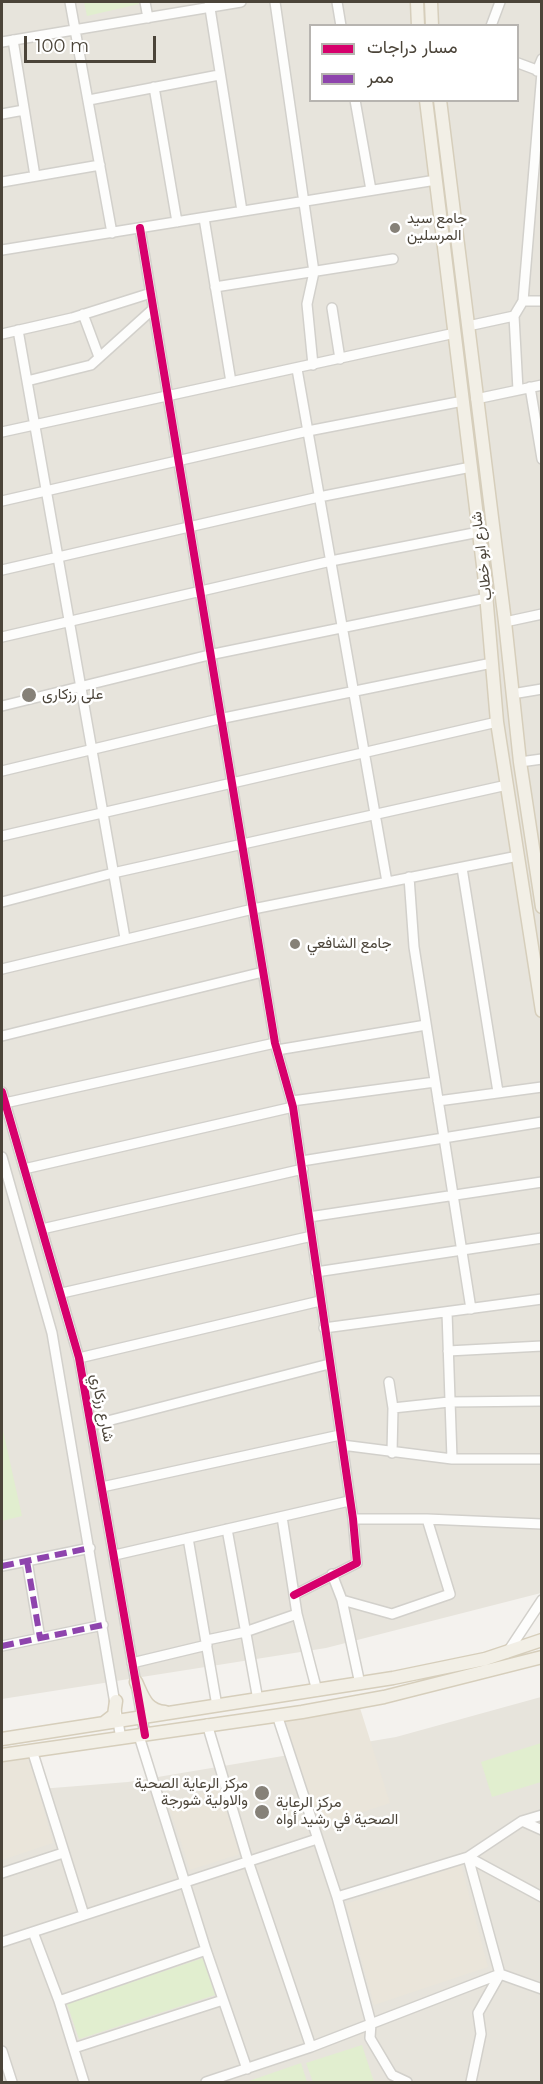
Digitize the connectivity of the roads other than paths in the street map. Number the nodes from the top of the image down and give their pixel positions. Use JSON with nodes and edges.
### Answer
{"nodes":[{"id":1,"x":70,"y":2,"type":"edge"},
{"id":2,"x":145,"y":2,"type":"edge"},
{"id":3,"x":241,"y":2,"type":"edge"},
{"id":4,"x":275,"y":2,"type":"edge"},
{"id":5,"x":337,"y":2,"type":"edge"},
{"id":6,"x":417,"y":2,"type":"edge"},
{"id":7,"x":431,"y":2,"type":"edge"},
{"id":8,"x":500,"y":2,"type":"edge"},
{"id":9,"x":209,"y":4,"type":"edge"},
{"id":10,"x":148,"y":18,"type":"junction"},
{"id":11,"x":341,"y":24,"type":"edge"},
{"id":12,"x":418,"y":24,"type":"edge"},
{"id":13,"x":432,"y":24,"type":"edge"},
{"id":14,"x":492,"y":24,"type":"edge"},
{"id":15,"x":76,"y":30,"type":"junction"},
{"id":16,"x":13,"y":40,"type":"junction"},
{"id":17,"x":2,"y":42,"type":"edge"},
{"id":18,"x":542,"y":59,"type":"edge"},
{"id":19,"x":519,"y":63,"type":"edge"},
{"id":20,"x":539,"y":71,"type":"edge"},
{"id":21,"x":219,"y":75,"type":"junction"},
{"id":22,"x":154,"y":87,"type":"junction"},
{"id":23,"x":89,"y":100,"type":"junction"},
{"id":24,"x":355,"y":102,"type":"edge"},
{"id":25,"x":426,"y":102,"type":"edge"},
{"id":26,"x":440,"y":102,"type":"edge"},
{"id":27,"x":24,"y":110,"type":"junction"},
{"id":28,"x":2,"y":114,"type":"edge"},
{"id":29,"x":100,"y":165,"type":"junction"},
{"id":30,"x":35,"y":176,"type":"junction"},
{"id":31,"x":436,"y":180,"type":"junction"},
{"id":32,"x":2,"y":182,"type":"edge"},
{"id":33,"x":531,"y":184,"type":"junction"},
{"id":34,"x":542,"y":184,"type":"edge"},
{"id":35,"x":371,"y":190,"type":"junction"},
{"id":36,"x":305,"y":201,"type":"junction"},
{"id":37,"x":242,"y":211,"type":"junction"},
{"id":38,"x":204,"y":218,"type":"junction"},
{"id":39,"x":177,"y":222,"type":"junction"},
{"id":40,"x":140,"y":228,"type":"junction"},
{"id":41,"x":112,"y":233,"type":"junction"},
{"id":42,"x":2,"y":250,"type":"edge"},
{"id":43,"x":393,"y":259,"type":"dead end"},
{"id":44,"x":314,"y":272,"type":"junction"},
{"id":45,"x":215,"y":287,"type":"junction"},
{"id":46,"x":151,"y":293,"type":"junction"},
{"id":47,"x":523,"y":301,"type":"junction"},
{"id":48,"x":542,"y":301,"type":"edge"},
{"id":49,"x":332,"y":308,"type":"dead end"},
{"id":50,"x":153,"y":309,"type":"junction"},
{"id":51,"x":83,"y":314,"type":"junction"},
{"id":52,"x":514,"y":316,"type":"junction"},
{"id":53,"x":468,"y":326,"type":"junction"},
{"id":54,"x":18,"y":330,"type":"junction"},
{"id":55,"x":455,"y":333,"type":"junction"},
{"id":56,"x":2,"y":334,"type":"edge"},
{"id":57,"x":99,"y":357,"type":"junction"},
{"id":58,"x":340,"y":359,"type":"junction"},
{"id":59,"x":313,"y":365,"type":"junction"},
{"id":60,"x":297,"y":369,"type":"junction"},
{"id":61,"x":27,"y":381,"type":"junction"},
{"id":62,"x":231,"y":382,"type":"junction"},
{"id":63,"x":542,"y":385,"type":"edge"},
{"id":64,"x":530,"y":387,"type":"junction"},
{"id":65,"x":518,"y":390,"type":"junction"},
{"id":66,"x":167,"y":396,"type":"junction"},
{"id":67,"x":476,"y":399,"type":"junction"},
{"id":68,"x":463,"y":401,"type":"junction"},
{"id":69,"x":35,"y":425,"type":"junction"},
{"id":70,"x":479,"y":426,"type":"junction"},
{"id":71,"x":466,"y":429,"type":"junction"},
{"id":72,"x":308,"y":431,"type":"junction"},
{"id":73,"x":2,"y":432,"type":"edge"},
{"id":74,"x":542,"y":459,"type":"edge"},
{"id":75,"x":178,"y":461,"type":"junction"},
{"id":76,"x":471,"y":466,"type":"junction"},
{"id":77,"x":46,"y":491,"type":"junction"},
{"id":78,"x":320,"y":497,"type":"junction"},
{"id":79,"x":2,"y":501,"type":"edge"},
{"id":80,"x":189,"y":528,"type":"junction"},
{"id":81,"x":479,"y":532,"type":"junction"},
{"id":82,"x":58,"y":556,"type":"junction"},
{"id":83,"x":331,"y":561,"type":"junction"},
{"id":84,"x":2,"y":570,"type":"edge"},
{"id":85,"x":199,"y":593,"type":"junction"},
{"id":86,"x":487,"y":598,"type":"junction"},
{"id":87,"x":542,"y":614,"type":"edge"},
{"id":88,"x":69,"y":621,"type":"junction"},
{"id":89,"x":505,"y":622,"type":"junction"},
{"id":90,"x":342,"y":627,"type":"junction"},
{"id":91,"x":2,"y":637,"type":"edge"},
{"id":92,"x":209,"y":655,"type":"junction"},
{"id":93,"x":492,"y":663,"type":"junction"},
{"id":94,"x":81,"y":685,"type":"junction"},
{"id":95,"x":542,"y":689,"type":"edge"},
{"id":96,"x":354,"y":693,"type":"junction"},
{"id":97,"x":513,"y":694,"type":"junction"},
{"id":98,"x":2,"y":706,"type":"edge"},
{"id":99,"x":219,"y":719,"type":"junction"},
{"id":100,"x":497,"y":722,"type":"junction"},
{"id":101,"x":92,"y":750,"type":"junction"},
{"id":102,"x":364,"y":753,"type":"junction"},
{"id":103,"x":542,"y":759,"type":"edge"},
{"id":104,"x":520,"y":762,"type":"junction"},
{"id":105,"x":2,"y":771,"type":"edge"},
{"id":106,"x":231,"y":783,"type":"junction"},
{"id":107,"x":507,"y":786,"type":"junction"},
{"id":108,"x":524,"y":799,"type":"junction"},
{"id":109,"x":509,"y":802,"type":"junction"},
{"id":110,"x":103,"y":812,"type":"junction"},
{"id":111,"x":375,"y":816,"type":"junction"},
{"id":112,"x":2,"y":836,"type":"edge"},
{"id":113,"x":242,"y":844,"type":"junction"},
{"id":114,"x":519,"y":856,"type":"junction"},
{"id":115,"x":462,"y":868,"type":"junction"},
{"id":116,"x":113,"y":873,"type":"junction"},
{"id":117,"x":409,"y":877,"type":"junction"},
{"id":118,"x":387,"y":882,"type":"junction"},
{"id":119,"x":2,"y":902,"type":"edge"},
{"id":120,"x":542,"y":907,"type":"edge"},
{"id":121,"x":252,"y":909,"type":"junction"},
{"id":122,"x":125,"y":938,"type":"junction"},
{"id":123,"x":2,"y":969,"type":"edge"},
{"id":124,"x":263,"y":972,"type":"junction"},
{"id":125,"x":542,"y":1011,"type":"edge"},
{"id":126,"x":426,"y":1025,"type":"junction"},
{"id":127,"x":2,"y":1036,"type":"edge"},
{"id":128,"x":276,"y":1047,"type":"junction"},
{"id":129,"x":435,"y":1082,"type":"junction"},
{"id":130,"x":542,"y":1087,"type":"edge"},
{"id":131,"x":2,"y":1092,"type":"edge"},
{"id":132,"x":498,"y":1092,"type":"junction"},
{"id":133,"x":438,"y":1101,"type":"junction"},
{"id":134,"x":5,"y":1103,"type":"junction"},
{"id":135,"x":293,"y":1104,"type":"junction"},
{"id":136,"x":542,"y":1122,"type":"edge"},
{"id":137,"x":444,"y":1137,"type":"junction"},
{"id":138,"x":2,"y":1157,"type":"edge"},
{"id":139,"x":302,"y":1165,"type":"junction"},
{"id":140,"x":24,"y":1169,"type":"junction"},
{"id":141,"x":542,"y":1182,"type":"edge"},
{"id":142,"x":453,"y":1195,"type":"junction"},
{"id":143,"x":309,"y":1217,"type":"junction"},
{"id":144,"x":42,"y":1229,"type":"junction"},
{"id":145,"x":312,"y":1236,"type":"junction"},
{"id":146,"x":542,"y":1238,"type":"edge"},
{"id":147,"x":462,"y":1250,"type":"junction"},
{"id":148,"x":316,"y":1272,"type":"junction"},
{"id":149,"x":62,"y":1293,"type":"junction"},
{"id":150,"x":542,"y":1299,"type":"edge"},
{"id":151,"x":320,"y":1301,"type":"junction"},
{"id":152,"x":471,"y":1309,"type":"junction"},
{"id":153,"x":447,"y":1312,"type":"junction"},
{"id":154,"x":324,"y":1328,"type":"junction"},
{"id":155,"x":72,"y":1329,"type":"junction"},
{"id":156,"x":52,"y":1334,"type":"junction"},
{"id":157,"x":542,"y":1346,"type":"edge"},
{"id":158,"x":448,"y":1352,"type":"junction"},
{"id":159,"x":79,"y":1358,"type":"junction"},
{"id":160,"x":329,"y":1364,"type":"junction"},
{"id":161,"x":389,"y":1382,"type":"dead end"},
{"id":162,"x":542,"y":1401,"type":"edge"},
{"id":163,"x":449,"y":1402,"type":"junction"},
{"id":164,"x":393,"y":1408,"type":"junction"},
{"id":165,"x":92,"y":1425,"type":"junction"},
{"id":166,"x":340,"y":1435,"type":"junction"},
{"id":167,"x":342,"y":1445,"type":"junction"},
{"id":168,"x":392,"y":1453,"type":"junction"},
{"id":169,"x":542,"y":1458,"type":"edge"},
{"id":170,"x":452,"y":1459,"type":"junction"},
{"id":171,"x":102,"y":1487,"type":"junction"},
{"id":172,"x":349,"y":1501,"type":"junction"},
{"id":173,"x":282,"y":1516,"type":"junction"},
{"id":174,"x":353,"y":1519,"type":"junction"},
{"id":175,"x":427,"y":1519,"type":"junction"},
{"id":176,"x":542,"y":1524,"type":"edge"},
{"id":177,"x":227,"y":1529,"type":"junction"},
{"id":178,"x":188,"y":1538,"type":"junction"},
{"id":179,"x":90,"y":1548,"type":"junction"},
{"id":180,"x":115,"y":1555,"type":"junction"},
{"id":181,"x":27,"y":1561,"type":"junction"},
{"id":182,"x":2,"y":1566,"type":"edge"},
{"id":183,"x":332,"y":1574,"type":"junction"},
{"id":184,"x":294,"y":1595,"type":"junction"},
{"id":185,"x":342,"y":1600,"type":"junction"},
{"id":186,"x":542,"y":1600,"type":"edge"},
{"id":187,"x":297,"y":1614,"type":"junction"},
{"id":188,"x":103,"y":1625,"type":"junction"},
{"id":189,"x":245,"y":1632,"type":"junction"},
{"id":190,"x":40,"y":1638,"type":"junction"},
{"id":191,"x":542,"y":1640,"type":"edge"},
{"id":192,"x":207,"y":1642,"type":"junction"},
{"id":193,"x":2,"y":1646,"type":"edge"},
{"id":194,"x":507,"y":1653,"type":"junction"},
{"id":195,"x":542,"y":1657,"type":"edge"},
{"id":196,"x":132,"y":1663,"type":"junction"},
{"id":197,"x":136,"y":1682,"type":"junction"},
{"id":198,"x":360,"y":1684,"type":"junction"},
{"id":199,"x":317,"y":1691,"type":"junction"},
{"id":200,"x":258,"y":1700,"type":"junction"},
{"id":201,"x":116,"y":1701,"type":"junction"},
{"id":202,"x":217,"y":1706,"type":"junction"},
{"id":203,"x":178,"y":1712,"type":"junction"},
{"id":204,"x":164,"y":1714,"type":"junction"},
{"id":205,"x":277,"y":1715,"type":"junction"},
{"id":206,"x":142,"y":1717,"type":"junction"},
{"id":207,"x":119,"y":1720,"type":"junction"},
{"id":208,"x":100,"y":1724,"type":"junction"},
{"id":209,"x":207,"y":1724,"type":"junction"},
{"id":210,"x":168,"y":1731,"type":"junction"},
{"id":211,"x":142,"y":1735,"type":"junction"},
{"id":212,"x":2,"y":1739,"type":"edge"},
{"id":213,"x":121,"y":1739,"type":"junction"},
{"id":214,"x":103,"y":1742,"type":"junction"},
{"id":215,"x":32,"y":1750,"type":"junction"},
{"id":216,"x":2,"y":1755,"type":"edge"},
{"id":217,"x":542,"y":1815,"type":"edge"},
{"id":218,"x":522,"y":1821,"type":"junction"},
{"id":219,"x":542,"y":1830,"type":"edge"},
{"id":220,"x":317,"y":1839,"type":"junction"},
{"id":221,"x":63,"y":1853,"type":"junction"},
{"id":222,"x":468,"y":1857,"type":"junction"},
{"id":223,"x":248,"y":1862,"type":"junction"},
{"id":224,"x":2,"y":1873,"type":"edge"},
{"id":225,"x":186,"y":1882,"type":"junction"},
{"id":226,"x":337,"y":1897,"type":"junction"},
{"id":227,"x":542,"y":1897,"type":"edge"},
{"id":228,"x":84,"y":1916,"type":"junction"},
{"id":229,"x":33,"y":1932,"type":"junction"},
{"id":230,"x":2,"y":1942,"type":"edge"},
{"id":231,"x":206,"y":1950,"type":"junction"},
{"id":232,"x":500,"y":1974,"type":"junction"},
{"id":233,"x":542,"y":1989,"type":"edge"},
{"id":234,"x":223,"y":2000,"type":"junction"},
{"id":235,"x":59,"y":2001,"type":"junction"},
{"id":236,"x":371,"y":2023,"type":"junction"},
{"id":237,"x":311,"y":2047,"type":"junction"},
{"id":238,"x":74,"y":2048,"type":"junction"},
{"id":239,"x":2,"y":2051,"type":"edge"},
{"id":240,"x":247,"y":2069,"type":"junction"},
{"id":241,"x":224,"y":2080,"type":"edge"},
{"id":242,"x":12,"y":2082,"type":"edge"},
{"id":243,"x":84,"y":2082,"type":"edge"},
{"id":244,"x":206,"y":2082,"type":"edge"},
{"id":245,"x":407,"y":2082,"type":"edge"},
{"id":246,"x":471,"y":2082,"type":"edge"}],
"edges":[{"from":1,"to":15,"type":"street"},
{"from":2,"to":10,"type":"street"},
{"from":3,"to":9,"type":"street"},
{"from":4,"to":36,"type":"street"},
{"from":5,"to":11,"type":"street"},
{"from":6,"to":12,"type":"main road"},
{"from":7,"to":13,"type":"main road"},
{"from":8,"to":14,"type":"street"},
{"from":9,"to":10,"type":"street"},
{"from":9,"to":21,"type":"street"},
{"from":10,"to":15,"type":"street"},
{"from":15,"to":16,"type":"street"},
{"from":15,"to":23,"type":"street"},
{"from":16,"to":17,"type":"street"},
{"from":16,"to":27,"type":"street"},
{"from":18,"to":20,"type":"street"},
{"from":19,"to":20,"type":"street"},
{"from":20,"to":33,"type":"street"},
{"from":21,"to":22,"type":"street"},
{"from":21,"to":37,"type":"street"},
{"from":22,"to":23,"type":"street"},
{"from":22,"to":39,"type":"street"},
{"from":23,"to":29,"type":"street"},
{"from":24,"to":35,"type":"street"},
{"from":25,"to":31,"type":"main road","name":"شارع ابو خطاب"},
{"from":26,"to":53,"type":"main road","name":"شارع ابو خطاب"},
{"from":27,"to":28,"type":"street"},
{"from":27,"to":30,"type":"street"},
{"from":29,"to":30,"type":"street"},
{"from":29,"to":41,"type":"street"},
{"from":30,"to":32,"type":"street"},
{"from":31,"to":35,"type":"street"},
{"from":31,"to":55,"type":"main road","name":"شارع ابو خطاب"},
{"from":33,"to":34,"type":"street"},
{"from":33,"to":47,"type":"street"},
{"from":35,"to":36,"type":"street"},
{"from":36,"to":37,"type":"street"},
{"from":36,"to":44,"type":"street"},
{"from":37,"to":38,"type":"street"},
{"from":38,"to":39,"type":"street"},
{"from":38,"to":45,"type":"street"},
{"from":39,"to":40,"type":"street"},
{"from":40,"to":41,"type":"street"},
{"from":40,"to":46,"type":"street"},
{"from":41,"to":42,"type":"street"},
{"from":43,"to":44,"type":"street"},
{"from":44,"to":45,"type":"street"},
{"from":44,"to":59,"type":"street"},
{"from":45,"to":62,"type":"street"},
{"from":46,"to":50,"type":"street"},
{"from":46,"to":51,"type":"street"},
{"from":47,"to":48,"type":"street"},
{"from":47,"to":52,"type":"street"},
{"from":49,"to":58,"type":"street"},
{"from":50,"to":57,"type":"street"},
{"from":50,"to":66,"type":"street"},
{"from":51,"to":54,"type":"street"},
{"from":51,"to":57,"type":"street"},
{"from":52,"to":53,"type":"street"},
{"from":52,"to":65,"type":"street"},
{"from":53,"to":67,"type":"main road","name":"شارع ابو خطاب"},
{"from":54,"to":56,"type":"street"},
{"from":54,"to":61,"type":"street"},
{"from":55,"to":58,"type":"street"},
{"from":55,"to":68,"type":"main road","name":"شارع ابو خطاب"},
{"from":57,"to":61,"type":"street"},
{"from":58,"to":59,"type":"street"},
{"from":59,"to":60,"type":"street"},
{"from":60,"to":62,"type":"street"},
{"from":60,"to":72,"type":"street"},
{"from":61,"to":69,"type":"street"},
{"from":62,"to":66,"type":"street"},
{"from":63,"to":64,"type":"street"},
{"from":64,"to":65,"type":"street"},
{"from":64,"to":74,"type":"street"},
{"from":65,"to":67,"type":"street"},
{"from":66,"to":69,"type":"street"},
{"from":66,"to":75,"type":"street"},
{"from":67,"to":70,"type":"main road","name":"شارع ابو خطاب"},
{"from":68,"to":71,"type":"main road","name":"شارع ابو خطاب"},
{"from":68,"to":72,"type":"street"},
{"from":69,"to":73,"type":"street"},
{"from":69,"to":77,"type":"street"},
{"from":70,"to":71,"type":"main road"},
{"from":70,"to":89,"type":"main road","name":"شارع ابو خطاب"},
{"from":71,"to":76,"type":"main road","name":"شارع ابو خطاب"},
{"from":72,"to":75,"type":"street"},
{"from":72,"to":78,"type":"street"},
{"from":75,"to":77,"type":"street"},
{"from":75,"to":80,"type":"street"},
{"from":76,"to":78,"type":"street"},
{"from":76,"to":81,"type":"main road","name":"شارع ابو خطاب"},
{"from":77,"to":79,"type":"street"},
{"from":77,"to":82,"type":"street"},
{"from":78,"to":80,"type":"street"},
{"from":78,"to":83,"type":"street"},
{"from":80,"to":82,"type":"street"},
{"from":80,"to":85,"type":"street"},
{"from":81,"to":83,"type":"street"},
{"from":81,"to":86,"type":"main road","name":"شارع ابو خطاب"},
{"from":82,"to":84,"type":"street"},
{"from":82,"to":88,"type":"street"},
{"from":83,"to":85,"type":"street"},
{"from":83,"to":90,"type":"street"},
{"from":85,"to":88,"type":"street"},
{"from":85,"to":92,"type":"street"},
{"from":86,"to":90,"type":"street"},
{"from":86,"to":93,"type":"main road","name":"شارع ابو خطاب"},
{"from":87,"to":89,"type":"street"},
{"from":88,"to":91,"type":"street"},
{"from":88,"to":94,"type":"street"},
{"from":89,"to":97,"type":"main road","name":"شارع ابو خطاب"},
{"from":90,"to":92,"type":"street"},
{"from":90,"to":96,"type":"street"},
{"from":92,"to":94,"type":"street"},
{"from":92,"to":99,"type":"street"},
{"from":93,"to":96,"type":"street"},
{"from":93,"to":100,"type":"main road","name":"شارع ابو خطاب"},
{"from":94,"to":98,"type":"street"},
{"from":94,"to":101,"type":"street"},
{"from":95,"to":97,"type":"street"},
{"from":96,"to":99,"type":"street"},
{"from":96,"to":102,"type":"street"},
{"from":97,"to":104,"type":"main road","name":"شارع ابو خطاب"},
{"from":99,"to":101,"type":"street"},
{"from":99,"to":106,"type":"street"},
{"from":100,"to":102,"type":"street"},
{"from":100,"to":107,"type":"main road","name":"شارع ابو خطاب"},
{"from":101,"to":105,"type":"street"},
{"from":101,"to":110,"type":"street"},
{"from":102,"to":106,"type":"street"},
{"from":102,"to":111,"type":"street"},
{"from":103,"to":104,"type":"street"},
{"from":104,"to":108,"type":"main road","name":"شارع ابو خطاب"},
{"from":106,"to":110,"type":"street"},
{"from":106,"to":113,"type":"street"},
{"from":107,"to":109,"type":"main road","name":"شارع ابو خطاب"},
{"from":107,"to":111,"type":"street"},
{"from":108,"to":109,"type":"main road"},
{"from":108,"to":120,"type":"main road","name":"شارع ابو خطاب"},
{"from":109,"to":114,"type":"main road","name":"شارع ابو خطاب"},
{"from":110,"to":112,"type":"street"},
{"from":110,"to":116,"type":"street"},
{"from":111,"to":113,"type":"street"},
{"from":111,"to":118,"type":"street"},
{"from":113,"to":116,"type":"street"},
{"from":113,"to":121,"type":"street"},
{"from":114,"to":115,"type":"street"},
{"from":114,"to":125,"type":"main road","name":"شارع ابو خطاب"},
{"from":115,"to":117,"type":"street"},
{"from":115,"to":132,"type":"street"},
{"from":116,"to":119,"type":"street"},
{"from":116,"to":122,"type":"street"},
{"from":117,"to":118,"type":"street"},
{"from":117,"to":126,"type":"street"},
{"from":118,"to":121,"type":"street"},
{"from":121,"to":122,"type":"street"},
{"from":121,"to":124,"type":"street"},
{"from":122,"to":123,"type":"street"},
{"from":124,"to":127,"type":"street"},
{"from":124,"to":128,"type":"street"},
{"from":126,"to":128,"type":"street"},
{"from":126,"to":129,"type":"street"},
{"from":128,"to":134,"type":"street"},
{"from":128,"to":135,"type":"street"},
{"from":129,"to":133,"type":"street"},
{"from":129,"to":135,"type":"street"},
{"from":130,"to":132,"type":"street"},
{"from":131,"to":134,"type":"street","name":"شارع رزكاري"},
{"from":132,"to":133,"type":"street"},
{"from":133,"to":137,"type":"street"},
{"from":134,"to":140,"type":"street","name":"شارع رزكاري"},
{"from":135,"to":139,"type":"street"},
{"from":135,"to":140,"type":"street"},
{"from":136,"to":137,"type":"street"},
{"from":137,"to":139,"type":"street"},
{"from":137,"to":142,"type":"street"},
{"from":138,"to":156,"type":"street"},
{"from":139,"to":143,"type":"street"},
{"from":139,"to":144,"type":"street"},
{"from":140,"to":144,"type":"street","name":"شارع رزكاري"},
{"from":141,"to":142,"type":"street"},
{"from":142,"to":143,"type":"street"},
{"from":142,"to":147,"type":"street"},
{"from":143,"to":145,"type":"street"},
{"from":144,"to":149,"type":"street","name":"شارع رزكاري"},
{"from":145,"to":148,"type":"street"},
{"from":145,"to":149,"type":"street"},
{"from":146,"to":147,"type":"street"},
{"from":147,"to":148,"type":"street"},
{"from":147,"to":152,"type":"street"},
{"from":148,"to":151,"type":"street"},
{"from":149,"to":155,"type":"street","name":"شارع رزكاري"},
{"from":150,"to":152,"type":"street"},
{"from":151,"to":154,"type":"street"},
{"from":151,"to":159,"type":"street"},
{"from":152,"to":153,"type":"street"},
{"from":153,"to":154,"type":"street"},
{"from":153,"to":158,"type":"street"},
{"from":154,"to":160,"type":"street"},
{"from":155,"to":156,"type":"street"},
{"from":155,"to":159,"type":"street","name":"شارع رزكاري"},
{"from":156,"to":179,"type":"street"},
{"from":157,"to":158,"type":"street"},
{"from":158,"to":163,"type":"street"},
{"from":159,"to":165,"type":"street","name":"شارع رزكاري"},
{"from":160,"to":165,"type":"street"},
{"from":160,"to":166,"type":"street"},
{"from":161,"to":164,"type":"street"},
{"from":162,"to":163,"type":"street"},
{"from":163,"to":164,"type":"street"},
{"from":163,"to":170,"type":"street"},
{"from":164,"to":168,"type":"street"},
{"from":165,"to":171,"type":"street","name":"شارع رزكاري"},
{"from":166,"to":167,"type":"street"},
{"from":166,"to":171,"type":"street"},
{"from":167,"to":168,"type":"street"},
{"from":167,"to":172,"type":"street"},
{"from":168,"to":170,"type":"street"},
{"from":169,"to":170,"type":"street"},
{"from":171,"to":180,"type":"street","name":"شارع رزكاري"},
{"from":172,"to":173,"type":"street"},
{"from":172,"to":174,"type":"street"},
{"from":173,"to":177,"type":"street"},
{"from":173,"to":184,"type":"street"},
{"from":174,"to":175,"type":"street"},
{"from":174,"to":183,"type":"street"},
{"from":175,"to":176,"type":"street"},
{"from":175,"to":185,"type":"street"},
{"from":177,"to":178,"type":"street"},
{"from":177,"to":189,"type":"street"},
{"from":178,"to":180,"type":"street"},
{"from":178,"to":192,"type":"street"},
{"from":179,"to":181,"type":"street"},
{"from":179,"to":188,"type":"street"},
{"from":180,"to":196,"type":"street","name":"شارع رزكاري"},
{"from":181,"to":182,"type":"street"},
{"from":181,"to":190,"type":"street"},
{"from":183,"to":184,"type":"street"},
{"from":183,"to":185,"type":"street"},
{"from":184,"to":187,"type":"street"},
{"from":185,"to":198,"type":"street"},
{"from":186,"to":194,"type":"street"},
{"from":187,"to":189,"type":"street"},
{"from":187,"to":199,"type":"street"},
{"from":188,"to":190,"type":"street"},
{"from":188,"to":201,"type":"street"},
{"from":189,"to":192,"type":"street"},
{"from":189,"to":200,"type":"street"},
{"from":190,"to":193,"type":"street"},
{"from":191,"to":194,"type":"main road"},
{"from":192,"to":196,"type":"street"},
{"from":192,"to":202,"type":"street"},
{"from":194,"to":198,"type":"main road"},
{"from":195,"to":205,"type":"main road"},
{"from":196,"to":197,"type":"street","name":"شارع رزكاري"},
{"from":197,"to":203,"type":"main road"},
{"from":197,"to":206,"type":"street","name":"شارع رزكاري"},
{"from":198,"to":199,"type":"main road"},
{"from":199,"to":200,"type":"main road"},
{"from":200,"to":202,"type":"main road"},
{"from":201,"to":207,"type":"street"},
{"from":201,"to":208,"type":"main road"},
{"from":202,"to":203,"type":"main road"},
{"from":203,"to":204,"type":"main road"},
{"from":204,"to":206,"type":"main road"},
{"from":204,"to":210,"type":"main road"},
{"from":205,"to":209,"type":"main road"},
{"from":205,"to":220,"type":"street"},
{"from":206,"to":207,"type":"main road"},
{"from":206,"to":211,"type":"street","name":"شارع رزكاري"},
{"from":207,"to":208,"type":"main road"},
{"from":207,"to":213,"type":"street"},
{"from":208,"to":212,"type":"main road"},
{"from":208,"to":214,"type":"main road"},
{"from":209,"to":210,"type":"main road"},
{"from":209,"to":223,"type":"street"},
{"from":210,"to":211,"type":"main road"},
{"from":211,"to":213,"type":"main road"},
{"from":211,"to":225,"type":"street","name":"شارع رزكاري"},
{"from":213,"to":214,"type":"main road"},
{"from":214,"to":215,"type":"main road"},
{"from":215,"to":216,"type":"main road"},
{"from":215,"to":221,"type":"street"},
{"from":217,"to":218,"type":"street"},
{"from":218,"to":219,"type":"street"},
{"from":218,"to":222,"type":"street"},
{"from":220,"to":223,"type":"street"},
{"from":220,"to":226,"type":"street"},
{"from":221,"to":224,"type":"street"},
{"from":221,"to":228,"type":"street"},
{"from":222,"to":226,"type":"street"},
{"from":222,"to":227,"type":"street"},
{"from":222,"to":232,"type":"street"},
{"from":223,"to":225,"type":"street"},
{"from":223,"to":237,"type":"street"},
{"from":225,"to":228,"type":"street"},
{"from":225,"to":231,"type":"street","name":"شارع رزكاري"},
{"from":226,"to":236,"type":"street"},
{"from":228,"to":229,"type":"street"},
{"from":229,"to":230,"type":"street"},
{"from":229,"to":235,"type":"street"},
{"from":231,"to":234,"type":"street","name":"شارع رزكاري"},
{"from":231,"to":235,"type":"street"},
{"from":232,"to":233,"type":"street"},
{"from":232,"to":236,"type":"street"},
{"from":232,"to":246,"type":"street"},
{"from":234,"to":238,"type":"street"},
{"from":234,"to":240,"type":"street","name":"شارع رزكاري"},
{"from":235,"to":238,"type":"street"},
{"from":236,"to":237,"type":"street"},
{"from":236,"to":245,"type":"street"},
{"from":237,"to":240,"type":"street"},
{"from":238,"to":243,"type":"street"},
{"from":239,"to":242,"type":"street"},
{"from":240,"to":241,"type":"street"},
{"from":241,"to":244,"type":"street"}]}
